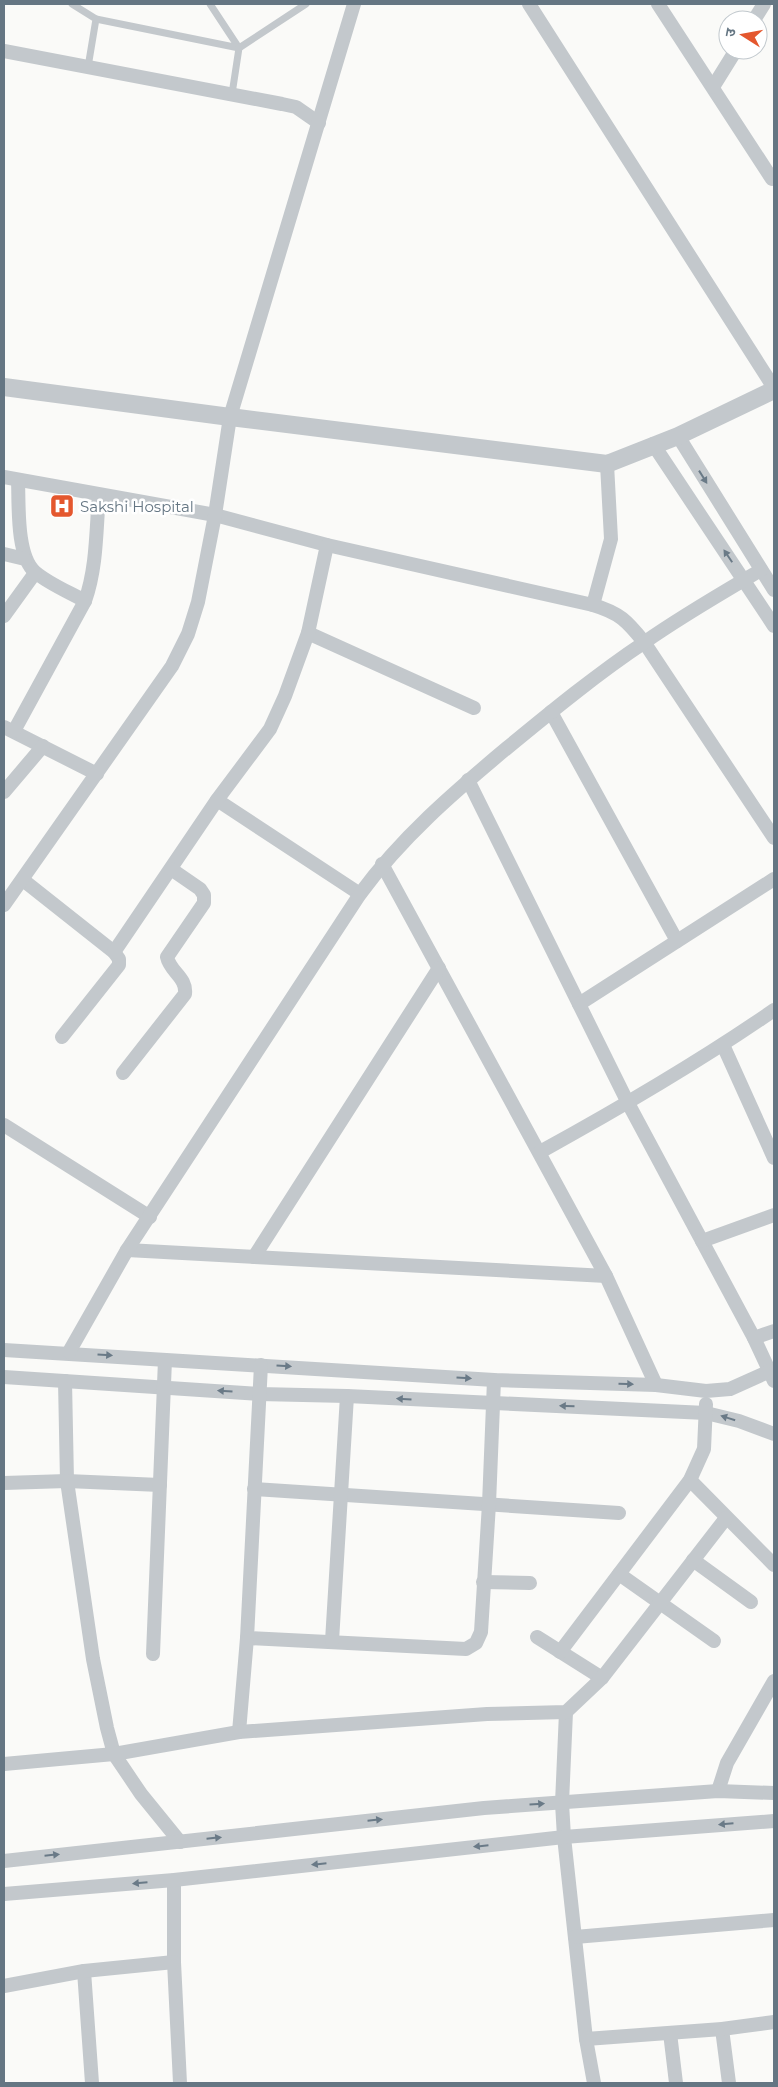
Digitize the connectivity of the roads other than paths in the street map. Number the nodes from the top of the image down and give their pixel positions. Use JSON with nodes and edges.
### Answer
{"nodes":[{"id":1,"x":72,"y":4,"type":"edge"},
{"id":2,"x":210,"y":4,"type":"edge"},
{"id":3,"x":306,"y":4,"type":"edge"},
{"id":4,"x":354,"y":4,"type":"edge"},
{"id":5,"x":529,"y":4,"type":"edge"},
{"id":6,"x":658,"y":4,"type":"edge"},
{"id":7,"x":96,"y":19,"type":"junction"},
{"id":8,"x":239,"y":48,"type":"junction"},
{"id":9,"x":4,"y":51,"type":"edge"},
{"id":10,"x":730,"y":60,"type":"edge"},
{"id":11,"x":88,"y":67,"type":"junction"},
{"id":12,"x":714,"y":87,"type":"junction"},
{"id":13,"x":232,"y":94,"type":"junction"},
{"id":14,"x":319,"y":123,"type":"junction"},
{"id":15,"x":773,"y":178,"type":"edge"},
{"id":16,"x":4,"y":387,"type":"edge"},
{"id":17,"x":774,"y":389,"type":"edge"},
{"id":18,"x":230,"y":418,"type":"junction"},
{"id":19,"x":678,"y":436,"type":"junction"},
{"id":20,"x":653,"y":444,"type":"junction"},
{"id":21,"x":607,"y":464,"type":"junction"},
{"id":22,"x":4,"y":477,"type":"edge"},
{"id":23,"x":18,"y":480,"type":"junction"},
{"id":24,"x":99,"y":495,"type":"junction"},
{"id":25,"x":215,"y":516,"type":"junction"},
{"id":26,"x":327,"y":545,"type":"junction"},
{"id":27,"x":4,"y":554,"type":"edge"},
{"id":28,"x":25,"y":559,"type":"junction"},
{"id":29,"x":761,"y":570,"type":"junction"},
{"id":30,"x":36,"y":573,"type":"junction"},
{"id":31,"x":744,"y":580,"type":"junction"},
{"id":32,"x":774,"y":590,"type":"edge"},
{"id":33,"x":85,"y":600,"type":"junction"},
{"id":34,"x":593,"y":605,"type":"junction"},
{"id":35,"x":4,"y":616,"type":"edge"},
{"id":36,"x":774,"y":626,"type":"edge"},
{"id":37,"x":308,"y":633,"type":"junction"},
{"id":38,"x":644,"y":642,"type":"junction"},
{"id":39,"x":474,"y":708,"type":"dead end"},
{"id":40,"x":551,"y":712,"type":"junction"},
{"id":41,"x":9,"y":729,"type":"edge"},
{"id":42,"x":43,"y":746,"type":"junction"},
{"id":43,"x":97,"y":774,"type":"junction"},
{"id":44,"x":468,"y":780,"type":"junction"},
{"id":45,"x":4,"y":792,"type":"edge"},
{"id":46,"x":217,"y":800,"type":"junction"},
{"id":47,"x":774,"y":838,"type":"edge"},
{"id":48,"x":382,"y":864,"type":"junction"},
{"id":49,"x":171,"y":869,"type":"junction"},
{"id":50,"x":774,"y":879,"type":"edge"},
{"id":51,"x":23,"y":880,"type":"junction"},
{"id":52,"x":360,"y":894,"type":"junction"},
{"id":53,"x":4,"y":905,"type":"edge"},
{"id":54,"x":677,"y":941,"type":"junction"},
{"id":55,"x":114,"y":952,"type":"junction"},
{"id":56,"x":439,"y":968,"type":"junction"},
{"id":57,"x":580,"y":1004,"type":"junction"},
{"id":58,"x":774,"y":1010,"type":"edge"},
{"id":59,"x":62,"y":1037,"type":"dead end"},
{"id":60,"x":723,"y":1045,"type":"junction"},
{"id":61,"x":123,"y":1073,"type":"dead end"},
{"id":62,"x":628,"y":1103,"type":"junction"},
{"id":63,"x":4,"y":1125,"type":"edge"},
{"id":64,"x":540,"y":1152,"type":"junction"},
{"id":65,"x":774,"y":1158,"type":"edge"},
{"id":66,"x":774,"y":1215,"type":"edge"},
{"id":67,"x":150,"y":1217,"type":"junction"},
{"id":68,"x":702,"y":1241,"type":"junction"},
{"id":69,"x":128,"y":1250,"type":"junction"},
{"id":70,"x":254,"y":1257,"type":"junction"},
{"id":71,"x":606,"y":1276,"type":"junction"},
{"id":72,"x":774,"y":1331,"type":"edge"},
{"id":73,"x":754,"y":1338,"type":"junction"},
{"id":74,"x":4,"y":1350,"type":"edge"},
{"id":75,"x":69,"y":1352,"type":"junction"},
{"id":76,"x":165,"y":1360,"type":"junction"},
{"id":77,"x":261,"y":1365,"type":"junction"},
{"id":78,"x":772,"y":1376,"type":"edge"},
{"id":79,"x":4,"y":1377,"type":"edge"},
{"id":80,"x":494,"y":1380,"type":"junction"},
{"id":81,"x":65,"y":1382,"type":"junction"},
{"id":82,"x":656,"y":1385,"type":"junction"},
{"id":83,"x":165,"y":1387,"type":"junction"},
{"id":84,"x":706,"y":1391,"type":"junction"},
{"id":85,"x":259,"y":1394,"type":"junction"},
{"id":86,"x":346,"y":1396,"type":"junction"},
{"id":87,"x":493,"y":1404,"type":"junction"},
{"id":88,"x":706,"y":1413,"type":"junction"},
{"id":89,"x":774,"y":1434,"type":"edge"},
{"id":90,"x":690,"y":1480,"type":"junction"},
{"id":91,"x":67,"y":1481,"type":"junction"},
{"id":92,"x":4,"y":1483,"type":"edge"},
{"id":93,"x":160,"y":1485,"type":"junction"},
{"id":94,"x":254,"y":1489,"type":"junction"},
{"id":95,"x":341,"y":1495,"type":"junction"},
{"id":96,"x":489,"y":1504,"type":"junction"},
{"id":97,"x":619,"y":1513,"type":"dead end"},
{"id":98,"x":726,"y":1518,"type":"junction"},
{"id":99,"x":693,"y":1560,"type":"junction"},
{"id":100,"x":774,"y":1564,"type":"edge"},
{"id":101,"x":619,"y":1574,"type":"junction"},
{"id":102,"x":483,"y":1582,"type":"junction"},
{"id":103,"x":530,"y":1583,"type":"dead end"},
{"id":104,"x":752,"y":1602,"type":"dead end"},
{"id":105,"x":660,"y":1604,"type":"junction"},
{"id":106,"x":537,"y":1637,"type":"dead end"},
{"id":107,"x":247,"y":1638,"type":"junction"},
{"id":108,"x":332,"y":1641,"type":"junction"},
{"id":109,"x":714,"y":1641,"type":"dead end"},
{"id":110,"x":560,"y":1652,"type":"junction"},
{"id":111,"x":153,"y":1654,"type":"dead end"},
{"id":112,"x":602,"y":1678,"type":"junction"},
{"id":113,"x":774,"y":1681,"type":"edge"},
{"id":114,"x":566,"y":1712,"type":"junction"},
{"id":115,"x":239,"y":1732,"type":"junction"},
{"id":116,"x":114,"y":1754,"type":"junction"},
{"id":117,"x":4,"y":1764,"type":"edge"},
{"id":118,"x":718,"y":1791,"type":"junction"},
{"id":119,"x":774,"y":1793,"type":"edge"},
{"id":120,"x":562,"y":1803,"type":"junction"},
{"id":121,"x":774,"y":1821,"type":"edge"},
{"id":122,"x":564,"y":1837,"type":"junction"},
{"id":123,"x":180,"y":1842,"type":"junction"},
{"id":124,"x":4,"y":1861,"type":"edge"},
{"id":125,"x":174,"y":1880,"type":"junction"},
{"id":126,"x":4,"y":1894,"type":"edge"},
{"id":127,"x":774,"y":1920,"type":"edge"},
{"id":128,"x":575,"y":1937,"type":"junction"},
{"id":129,"x":174,"y":1962,"type":"junction"},
{"id":130,"x":84,"y":1971,"type":"junction"},
{"id":131,"x":4,"y":1986,"type":"edge"},
{"id":132,"x":774,"y":2022,"type":"edge"},
{"id":133,"x":722,"y":2029,"type":"junction"},
{"id":134,"x":670,"y":2033,"type":"junction"},
{"id":135,"x":586,"y":2039,"type":"junction"},
{"id":136,"x":92,"y":2083,"type":"edge"},
{"id":137,"x":180,"y":2083,"type":"edge"},
{"id":138,"x":594,"y":2083,"type":"edge"},
{"id":139,"x":676,"y":2083,"type":"edge"},
{"id":140,"x":730,"y":2083,"type":"edge"}],
"edges":[{"from":1,"to":7,"type":"lane"},
{"from":2,"to":8,"type":"lane"},
{"from":3,"to":8,"type":"lane"},
{"from":4,"to":14,"type":"street"},
{"from":5,"to":17,"type":"street"},
{"from":6,"to":12,"type":"street"},
{"from":7,"to":8,"type":"lane"},
{"from":7,"to":11,"type":"lane"},
{"from":8,"to":13,"type":"lane"},
{"from":9,"to":11,"type":"street"},
{"from":10,"to":12,"type":"street"},
{"from":11,"to":13,"type":"street"},
{"from":12,"to":15,"type":"street"},
{"from":13,"to":14,"type":"street"},
{"from":14,"to":18,"type":"street"},
{"from":16,"to":18,"type":"street"},
{"from":17,"to":19,"type":"street"},
{"from":18,"to":21,"type":"street"},
{"from":18,"to":25,"type":"street"},
{"from":19,"to":20,"type":"street"},
{"from":19,"to":29,"type":"street","one_way":true},
{"from":20,"to":21,"type":"street"},
{"from":31,"to":20,"type":"street","one_way":true},
{"from":21,"to":34,"type":"street"},
{"from":22,"to":23,"type":"street"},
{"from":23,"to":24,"type":"street"},
{"from":23,"to":28,"type":"street"},
{"from":24,"to":25,"type":"street"},
{"from":24,"to":33,"type":"street"},
{"from":25,"to":26,"type":"street"},
{"from":25,"to":43,"type":"street"},
{"from":26,"to":34,"type":"street"},
{"from":26,"to":37,"type":"street"},
{"from":27,"to":28,"type":"street"},
{"from":28,"to":30,"type":"street"},
{"from":29,"to":31,"type":"street"},
{"from":29,"to":32,"type":"street"},
{"from":30,"to":33,"type":"street"},
{"from":30,"to":35,"type":"street"},
{"from":31,"to":36,"type":"street"},
{"from":31,"to":38,"type":"street"},
{"from":33,"to":41,"type":"street"},
{"from":34,"to":38,"type":"street"},
{"from":37,"to":39,"type":"street"},
{"from":37,"to":46,"type":"street"},
{"from":38,"to":40,"type":"street"},
{"from":38,"to":47,"type":"street"},
{"from":40,"to":44,"type":"street"},
{"from":40,"to":54,"type":"street"},
{"from":41,"to":42,"type":"street"},
{"from":42,"to":43,"type":"street"},
{"from":42,"to":45,"type":"street"},
{"from":43,"to":51,"type":"street"},
{"from":44,"to":48,"type":"street"},
{"from":44,"to":57,"type":"street"},
{"from":46,"to":49,"type":"street"},
{"from":46,"to":52,"type":"street"},
{"from":48,"to":52,"type":"street"},
{"from":48,"to":56,"type":"street"},
{"from":49,"to":55,"type":"street"},
{"from":49,"to":61,"type":"street"},
{"from":50,"to":54,"type":"street"},
{"from":51,"to":53,"type":"street"},
{"from":51,"to":55,"type":"street"},
{"from":52,"to":67,"type":"street"},
{"from":54,"to":57,"type":"street"},
{"from":55,"to":59,"type":"street"},
{"from":56,"to":64,"type":"street"},
{"from":56,"to":70,"type":"street"},
{"from":57,"to":62,"type":"street"},
{"from":58,"to":60,"type":"street"},
{"from":60,"to":62,"type":"street"},
{"from":60,"to":65,"type":"street"},
{"from":62,"to":64,"type":"street"},
{"from":62,"to":68,"type":"street"},
{"from":63,"to":67,"type":"street"},
{"from":64,"to":71,"type":"street"},
{"from":66,"to":68,"type":"street"},
{"from":67,"to":69,"type":"street"},
{"from":68,"to":73,"type":"street"},
{"from":69,"to":70,"type":"street"},
{"from":69,"to":75,"type":"street"},
{"from":70,"to":71,"type":"street"},
{"from":71,"to":82,"type":"street"},
{"from":72,"to":73,"type":"street"},
{"from":73,"to":78,"type":"street"},
{"from":74,"to":75,"type":"street"},
{"from":75,"to":76,"type":"street","one_way":true},
{"from":76,"to":77,"type":"street"},
{"from":76,"to":83,"type":"street"},
{"from":77,"to":80,"type":"street","one_way":true},
{"from":77,"to":85,"type":"street"},
{"from":78,"to":84,"type":"street"},
{"from":79,"to":81,"type":"street"},
{"from":80,"to":82,"type":"street","one_way":true},
{"from":80,"to":87,"type":"street"},
{"from":81,"to":83,"type":"street"},
{"from":81,"to":91,"type":"street"},
{"from":82,"to":84,"type":"street"},
{"from":85,"to":83,"type":"street","one_way":true},
{"from":83,"to":93,"type":"street"},
{"from":84,"to":88,"type":"street"},
{"from":85,"to":86,"type":"street"},
{"from":85,"to":94,"type":"street"},
{"from":87,"to":86,"type":"street","one_way":true},
{"from":86,"to":95,"type":"street"},
{"from":88,"to":87,"type":"street","one_way":true},
{"from":87,"to":96,"type":"street"},
{"from":89,"to":88,"type":"street","one_way":true},
{"from":88,"to":90,"type":"street"},
{"from":90,"to":98,"type":"street"},
{"from":90,"to":101,"type":"street"},
{"from":91,"to":92,"type":"street"},
{"from":91,"to":93,"type":"street"},
{"from":91,"to":116,"type":"street"},
{"from":93,"to":111,"type":"street"},
{"from":94,"to":95,"type":"street"},
{"from":94,"to":107,"type":"street"},
{"from":95,"to":96,"type":"street"},
{"from":95,"to":108,"type":"street"},
{"from":96,"to":97,"type":"street"},
{"from":96,"to":102,"type":"street"},
{"from":98,"to":99,"type":"street"},
{"from":98,"to":100,"type":"street"},
{"from":99,"to":104,"type":"street"},
{"from":99,"to":105,"type":"street"},
{"from":101,"to":105,"type":"street"},
{"from":101,"to":110,"type":"street"},
{"from":102,"to":103,"type":"street"},
{"from":102,"to":108,"type":"street"},
{"from":105,"to":109,"type":"street"},
{"from":105,"to":112,"type":"street"},
{"from":106,"to":110,"type":"street"},
{"from":107,"to":108,"type":"street"},
{"from":107,"to":115,"type":"street"},
{"from":110,"to":112,"type":"street"},
{"from":112,"to":114,"type":"street"},
{"from":113,"to":118,"type":"street"},
{"from":114,"to":115,"type":"street"},
{"from":114,"to":120,"type":"street"},
{"from":115,"to":116,"type":"street"},
{"from":116,"to":117,"type":"street"},
{"from":116,"to":123,"type":"street"},
{"from":118,"to":119,"type":"street"},
{"from":118,"to":120,"type":"street"},
{"from":120,"to":122,"type":"street"},
{"from":123,"to":120,"type":"street","one_way":true},
{"from":121,"to":122,"type":"street","one_way":true},
{"from":122,"to":125,"type":"street","one_way":true},
{"from":122,"to":128,"type":"street"},
{"from":124,"to":123,"type":"street","one_way":true},
{"from":125,"to":126,"type":"street","one_way":true},
{"from":125,"to":129,"type":"street"},
{"from":127,"to":128,"type":"street"},
{"from":128,"to":135,"type":"street"},
{"from":129,"to":130,"type":"street"},
{"from":129,"to":137,"type":"street"},
{"from":130,"to":131,"type":"street"},
{"from":130,"to":136,"type":"street"},
{"from":132,"to":133,"type":"street"},
{"from":133,"to":134,"type":"street"},
{"from":133,"to":140,"type":"street"},
{"from":134,"to":135,"type":"street"},
{"from":134,"to":139,"type":"street"},
{"from":135,"to":138,"type":"street"}]}
